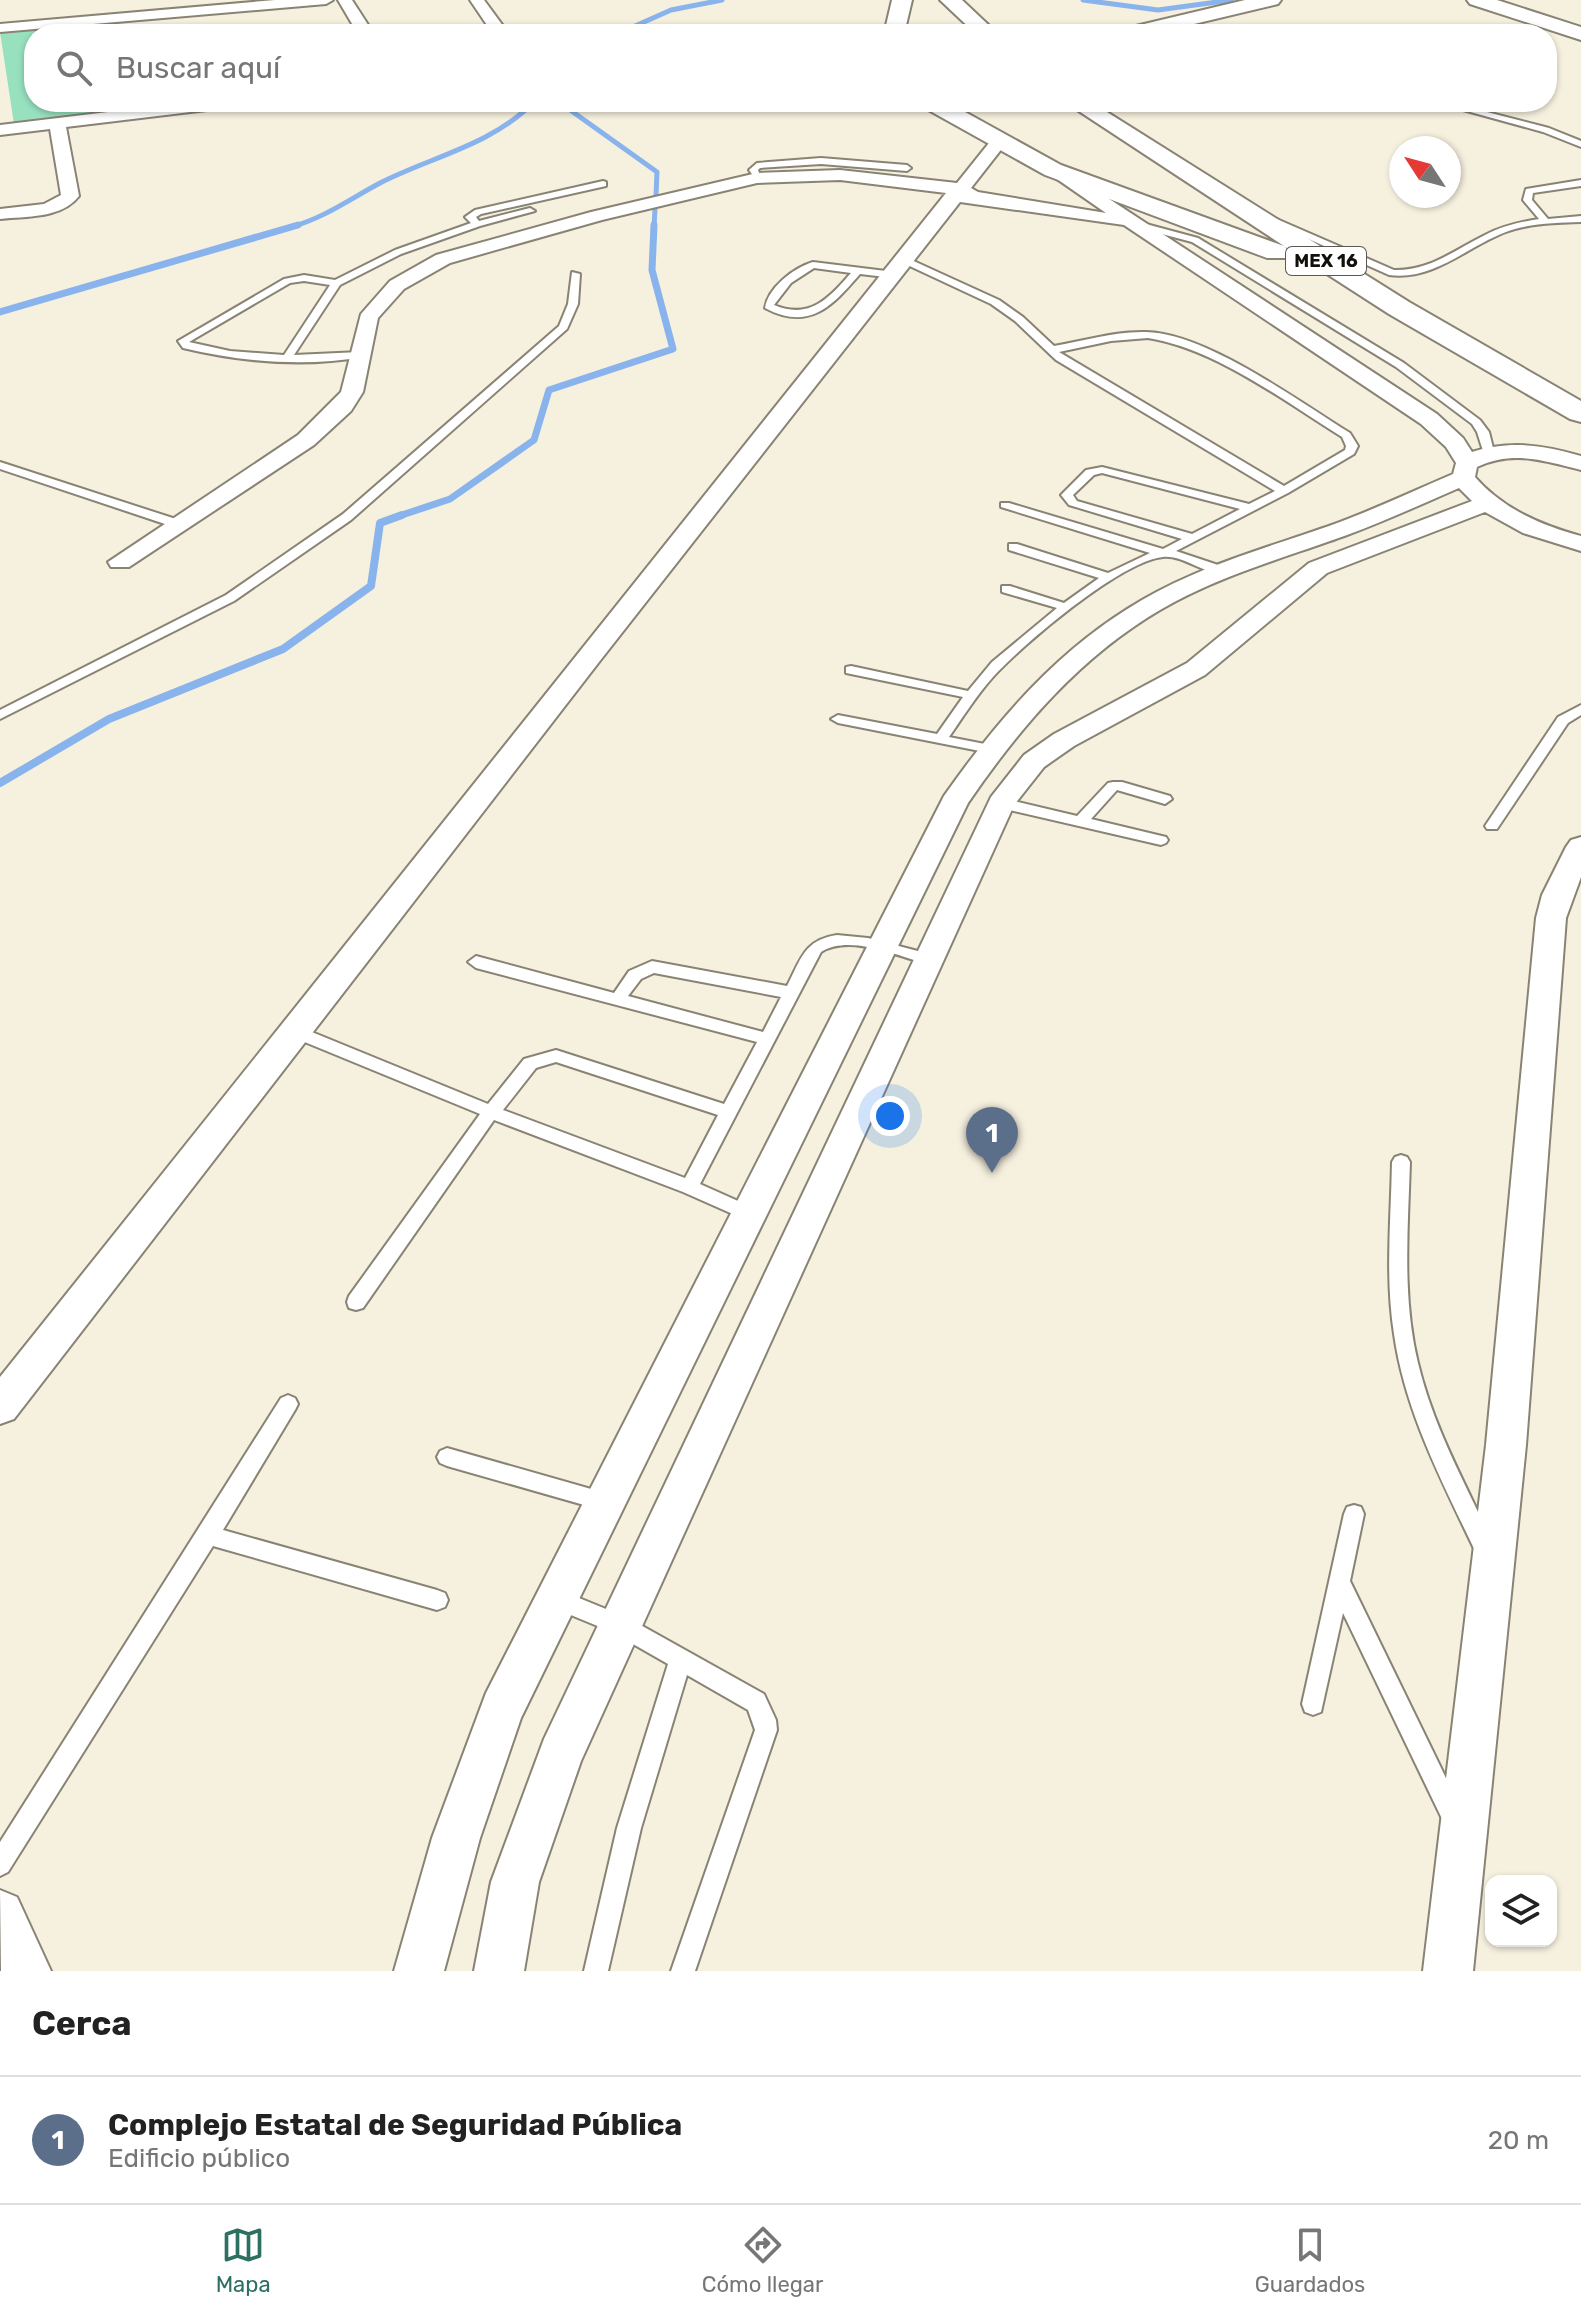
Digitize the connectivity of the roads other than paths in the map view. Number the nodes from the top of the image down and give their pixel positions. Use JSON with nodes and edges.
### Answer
{"nodes":[{"id":1,"x":326,"y":0,"type":"edge"},
{"id":2,"x":345,"y":0,"type":"edge"},
{"id":3,"x":477,"y":0,"type":"edge"},
{"id":4,"x":902,"y":0,"type":"edge"},
{"id":5,"x":950,"y":0,"type":"edge"},
{"id":6,"x":1271,"y":0,"type":"edge"},
{"id":7,"x":1453,"y":0,"type":"edge"},
{"id":8,"x":1477,"y":0,"type":"edge"},
{"id":9,"x":1529,"y":17,"type":"junction"},
{"id":10,"x":96,"y":24,"type":"edge"},
{"id":11,"x":134,"y":24,"type":"edge"},
{"id":12,"x":360,"y":24,"type":"edge"},
{"id":13,"x":494,"y":24,"type":"edge"},
{"id":14,"x":896,"y":24,"type":"edge"},
{"id":15,"x":977,"y":24,"type":"edge"},
{"id":16,"x":1169,"y":24,"type":"edge"},
{"id":17,"x":1550,"y":24,"type":"edge"},
{"id":18,"x":1557,"y":26,"type":"edge"},
{"id":19,"x":0,"y":28,"type":"edge"},
{"id":20,"x":1581,"y":34,"type":"edge"},
{"id":21,"x":118,"y":112,"type":"edge"},
{"id":22,"x":954,"y":112,"type":"edge"},
{"id":23,"x":1092,"y":112,"type":"edge"},
{"id":24,"x":1477,"y":112,"type":"edge"},
{"id":25,"x":57,"y":124,"type":"junction"},
{"id":26,"x":0,"y":130,"type":"edge"},
{"id":27,"x":999,"y":142,"type":"junction"},
{"id":28,"x":1581,"y":144,"type":"edge"},
{"id":29,"x":907,"y":168,"type":"dead end"},
{"id":30,"x":1053,"y":170,"type":"junction"},
{"id":31,"x":757,"y":178,"type":"junction"},
{"id":32,"x":1581,"y":183,"type":"edge"},
{"id":33,"x":603,"y":184,"type":"dead end"},
{"id":34,"x":69,"y":193,"type":"junction"},
{"id":35,"x":962,"y":195,"type":"junction"},
{"id":36,"x":0,"y":201,"type":"edge"},
{"id":37,"x":1248,"y":211,"type":"junction"},
{"id":38,"x":0,"y":214,"type":"edge"},
{"id":39,"x":1581,"y":219,"type":"edge"},
{"id":40,"x":1545,"y":221,"type":"junction"},
{"id":41,"x":1127,"y":222,"type":"junction"},
{"id":42,"x":899,"y":268,"type":"junction"},
{"id":43,"x":857,"y":271,"type":"junction"},
{"id":44,"x":575,"y":274,"type":"dead end"},
{"id":45,"x":336,"y":283,"type":"junction"},
{"id":46,"x":1445,"y":334,"type":"junction"},
{"id":47,"x":1050,"y":350,"type":"junction"},
{"id":48,"x":360,"y":355,"type":"junction"},
{"id":49,"x":286,"y":359,"type":"junction"},
{"id":50,"x":1581,"y":413,"type":"edge"},
{"id":51,"x":1488,"y":452,"type":"junction"},
{"id":52,"x":1581,"y":463,"type":"edge"},
{"id":53,"x":0,"y":465,"type":"edge"},
{"id":54,"x":1472,"y":482,"type":"junction"},
{"id":55,"x":1284,"y":491,"type":"junction"},
{"id":56,"x":1005,"y":505,"type":"dead end"},
{"id":57,"x":1250,"y":508,"type":"junction"},
{"id":58,"x":178,"y":524,"type":"junction"},
{"id":59,"x":1193,"y":538,"type":"junction"},
{"id":60,"x":1581,"y":544,"type":"edge"},
{"id":61,"x":1013,"y":547,"type":"dead end"},
{"id":62,"x":1164,"y":553,"type":"junction"},
{"id":63,"x":120,"y":562,"type":"dead end"},
{"id":64,"x":1223,"y":571,"type":"junction"},
{"id":65,"x":1109,"y":577,"type":"junction"},
{"id":66,"x":1006,"y":589,"type":"dead end"},
{"id":67,"x":1066,"y":607,"type":"junction"},
{"id":68,"x":851,"y":670,"type":"dead end"},
{"id":69,"x":970,"y":695,"type":"junction"},
{"id":70,"x":1581,"y":709,"type":"edge"},
{"id":71,"x":0,"y":715,"type":"edge"},
{"id":72,"x":838,"y":719,"type":"dead end"},
{"id":73,"x":941,"y":738,"type":"junction"},
{"id":74,"x":990,"y":749,"type":"junction"},
{"id":75,"x":1165,"y":799,"type":"dead end"},
{"id":76,"x":1001,"y":803,"type":"junction"},
{"id":77,"x":1082,"y":820,"type":"junction"},
{"id":78,"x":1492,"y":826,"type":"dead end"},
{"id":79,"x":1161,"y":840,"type":"dead end"},
{"id":80,"x":1581,"y":847,"type":"edge"},
{"id":81,"x":883,"y":948,"type":"junction"},
{"id":82,"x":927,"y":959,"type":"junction"},
{"id":83,"x":476,"y":962,"type":"dead end"},
{"id":84,"x":791,"y":993,"type":"junction"},
{"id":85,"x":617,"y":1000,"type":"junction"},
{"id":86,"x":296,"y":1032,"type":"junction"},
{"id":87,"x":768,"y":1039,"type":"junction"},
{"id":88,"x":491,"y":1112,"type":"junction"},
{"id":89,"x":730,"y":1112,"type":"junction"},
{"id":90,"x":1401,"y":1162,"type":"dead end"},
{"id":91,"x":689,"y":1187,"type":"junction"},
{"id":92,"x":750,"y":1214,"type":"junction"},
{"id":93,"x":356,"y":1302,"type":"dead end"},
{"id":94,"x":288,"y":1404,"type":"dead end"},
{"id":95,"x":0,"y":1407,"type":"edge"},
{"id":96,"x":447,"y":1457,"type":"dead end"},
{"id":97,"x":605,"y":1502,"type":"junction"},
{"id":98,"x":1354,"y":1514,"type":"dead end"},
{"id":99,"x":208,"y":1535,"type":"junction"},
{"id":100,"x":1494,"y":1569,"type":"junction"},
{"id":101,"x":1339,"y":1582,"type":"junction"},
{"id":102,"x":557,"y":1599,"type":"junction"},
{"id":103,"x":437,"y":1600,"type":"dead end"},
{"id":104,"x":620,"y":1625,"type":"junction"},
{"id":105,"x":680,"y":1661,"type":"junction"},
{"id":106,"x":1313,"y":1704,"type":"dead end"},
{"id":107,"x":1464,"y":1840,"type":"junction"},
{"id":108,"x":0,"y":1864,"type":"edge"},
{"id":109,"x":0,"y":1914,"type":"edge"},
{"id":110,"x":26,"y":1971,"type":"edge"},
{"id":111,"x":419,"y":1971,"type":"edge"},
{"id":112,"x":499,"y":1971,"type":"edge"},
{"id":113,"x":596,"y":1971,"type":"edge"},
{"id":114,"x":683,"y":1971,"type":"edge"},
{"id":115,"x":1448,"y":1971,"type":"edge"}],
"edges":[{"from":1,"to":11,"type":"street"},
{"from":2,"to":12,"type":"street"},
{"from":3,"to":13,"type":"street"},
{"from":4,"to":14,"type":"highway"},
{"from":5,"to":15,"type":"highway"},
{"from":6,"to":16,"type":"highway"},
{"from":7,"to":9,"type":"highway"},
{"from":8,"to":9,"type":"highway"},
{"from":9,"to":17,"type":"highway"},
{"from":10,"to":19,"type":"street"},
{"from":18,"to":20,"type":"highway"},
{"from":21,"to":25,"type":"street"},
{"from":22,"to":27,"type":"highway"},
{"from":23,"to":37,"type":"highway","number":"MEX 16"},
{"from":24,"to":28,"type":"lane"},
{"from":25,"to":26,"type":"street"},
{"from":25,"to":34,"type":"street"},
{"from":27,"to":30,"type":"highway"},
{"from":27,"to":35,"type":"street"},
{"from":29,"to":31,"type":"lane"},
{"from":30,"to":41,"type":"street"},
{"from":30,"to":46,"type":"highway"},
{"from":31,"to":35,"type":"street"},
{"from":31,"to":48,"type":"street"},
{"from":32,"to":40,"type":"lane"},
{"from":33,"to":45,"type":"lane"},
{"from":34,"to":36,"type":"street"},
{"from":34,"to":38,"type":"street"},
{"from":35,"to":41,"type":"street"},
{"from":35,"to":42,"type":"street"},
{"from":37,"to":40,"type":"lane"},
{"from":37,"to":46,"type":"highway","number":"MEX 16"},
{"from":39,"to":40,"type":"lane"},
{"from":41,"to":51,"type":"lane"},
{"from":41,"to":54,"type":"street"},
{"from":42,"to":43,"type":"lane"},
{"from":42,"to":47,"type":"lane"},
{"from":42,"to":86,"type":"street"},
{"from":43,"to":43,"type":"lane"},
{"from":44,"to":71,"type":"lane"},
{"from":45,"to":49,"type":"lane"},
{"from":45,"to":49,"type":"lane"},
{"from":46,"to":50,"type":"highway","number":"MEX 16"},
{"from":47,"to":55,"type":"lane"},
{"from":47,"to":55,"type":"lane"},
{"from":48,"to":49,"type":"lane"},
{"from":48,"to":58,"type":"street"},
{"from":51,"to":52,"type":"street"},
{"from":51,"to":54,"type":"street"},
{"from":53,"to":58,"type":"lane"},
{"from":54,"to":60,"type":"street"},
{"from":54,"to":64,"type":"street"},
{"from":54,"to":76,"type":"street"},
{"from":55,"to":57,"type":"lane"},
{"from":56,"to":62,"type":"lane"},
{"from":57,"to":59,"type":"lane"},
{"from":57,"to":59,"type":"lane"},
{"from":58,"to":63,"type":"street"},
{"from":59,"to":62,"type":"lane"},
{"from":61,"to":65,"type":"lane"},
{"from":62,"to":64,"type":"lane"},
{"from":62,"to":65,"type":"lane"},
{"from":64,"to":74,"type":"street"},
{"from":65,"to":67,"type":"lane"},
{"from":66,"to":67,"type":"lane"},
{"from":67,"to":69,"type":"lane"},
{"from":68,"to":69,"type":"lane"},
{"from":69,"to":73,"type":"lane"},
{"from":70,"to":78,"type":"lane"},
{"from":72,"to":73,"type":"lane"},
{"from":73,"to":74,"type":"lane"},
{"from":74,"to":81,"type":"street"},
{"from":75,"to":77,"type":"lane"},
{"from":76,"to":77,"type":"lane"},
{"from":76,"to":82,"type":"street"},
{"from":77,"to":79,"type":"lane"},
{"from":80,"to":100,"type":"street"},
{"from":81,"to":82,"type":"lane"},
{"from":81,"to":84,"type":"lane"},
{"from":81,"to":92,"type":"street"},
{"from":82,"to":104,"type":"street"},
{"from":83,"to":85,"type":"lane"},
{"from":84,"to":85,"type":"lane"},
{"from":84,"to":87,"type":"lane"},
{"from":85,"to":87,"type":"lane"},
{"from":86,"to":88,"type":"lane"},
{"from":86,"to":95,"type":"street"},
{"from":87,"to":89,"type":"lane"},
{"from":88,"to":89,"type":"lane"},
{"from":88,"to":91,"type":"lane"},
{"from":88,"to":93,"type":"lane"},
{"from":89,"to":91,"type":"lane"},
{"from":90,"to":100,"type":"lane"},
{"from":91,"to":92,"type":"lane"},
{"from":92,"to":97,"type":"street"},
{"from":94,"to":99,"type":"lane"},
{"from":96,"to":97,"type":"lane"},
{"from":97,"to":102,"type":"street"},
{"from":98,"to":101,"type":"lane"},
{"from":99,"to":103,"type":"lane"},
{"from":99,"to":108,"type":"lane"},
{"from":100,"to":107,"type":"street"},
{"from":101,"to":106,"type":"lane"},
{"from":101,"to":107,"type":"lane"},
{"from":102,"to":104,"type":"lane"},
{"from":102,"to":111,"type":"street"},
{"from":104,"to":105,"type":"lane"},
{"from":104,"to":112,"type":"street"},
{"from":105,"to":113,"type":"lane"},
{"from":105,"to":114,"type":"lane"},
{"from":107,"to":115,"type":"street"},
{"from":109,"to":110,"type":"street"}]}
